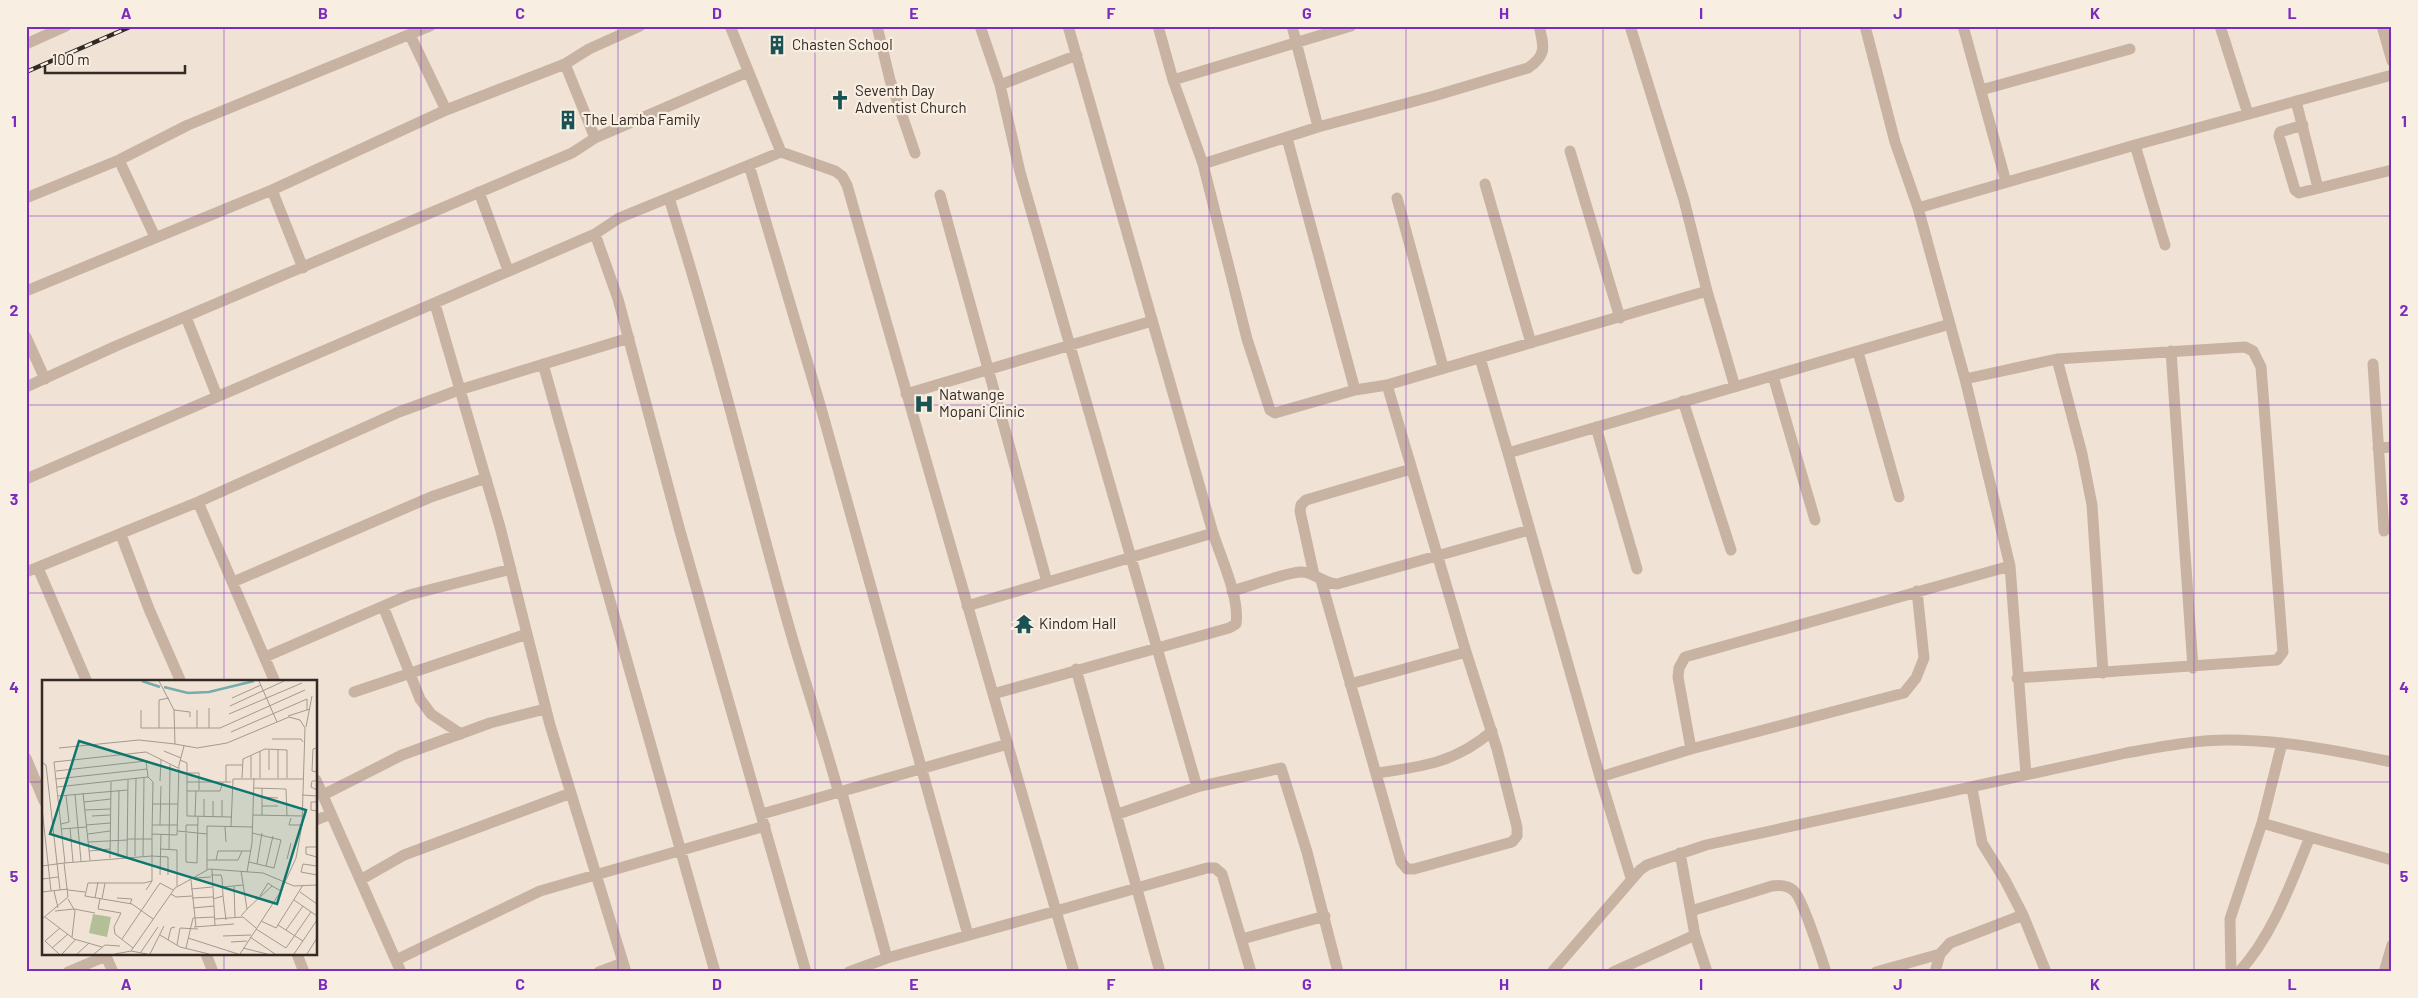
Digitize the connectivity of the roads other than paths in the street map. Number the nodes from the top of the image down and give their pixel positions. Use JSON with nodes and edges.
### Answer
{"nodes":[{"id":1,"x":66,"y":26,"type":"edge"},
{"id":2,"x":430,"y":26,"type":"edge"},
{"id":3,"x":640,"y":26,"type":"edge"},
{"id":4,"x":730,"y":26,"type":"edge"},
{"id":5,"x":877,"y":26,"type":"edge"},
{"id":6,"x":980,"y":26,"type":"edge"},
{"id":7,"x":1068,"y":26,"type":"edge"},
{"id":8,"x":1158,"y":26,"type":"edge"},
{"id":9,"x":1292,"y":26,"type":"edge"},
{"id":10,"x":1351,"y":26,"type":"edge"},
{"id":11,"x":1539,"y":26,"type":"edge"},
{"id":12,"x":1630,"y":26,"type":"edge"},
{"id":13,"x":1865,"y":26,"type":"edge"},
{"id":14,"x":1962,"y":26,"type":"edge"},
{"id":15,"x":2220,"y":26,"type":"edge"},
{"id":16,"x":2382,"y":26,"type":"edge"},
{"id":17,"x":410,"y":35,"type":"junction"},
{"id":18,"x":26,"y":44,"type":"edge"},
{"id":19,"x":1296,"y":44,"type":"junction"},
{"id":20,"x":2130,"y":49,"type":"dead end"},
{"id":21,"x":1077,"y":55,"type":"junction"},
{"id":22,"x":2392,"y":61,"type":"edge"},
{"id":23,"x":565,"y":64,"type":"junction"},
{"id":24,"x":748,"y":72,"type":"junction"},
{"id":25,"x":2392,"y":75,"type":"edge"},
{"id":26,"x":1173,"y":80,"type":"junction"},
{"id":27,"x":1000,"y":85,"type":"junction"},
{"id":28,"x":1981,"y":90,"type":"junction"},
{"id":29,"x":2296,"y":101,"type":"junction"},
{"id":30,"x":446,"y":110,"type":"junction"},
{"id":31,"x":2248,"y":114,"type":"junction"},
{"id":32,"x":2302,"y":125,"type":"junction"},
{"id":33,"x":1318,"y":127,"type":"junction"},
{"id":34,"x":595,"y":138,"type":"junction"},
{"id":35,"x":1287,"y":138,"type":"junction"},
{"id":36,"x":2135,"y":145,"type":"junction"},
{"id":37,"x":1570,"y":151,"type":"dead end"},
{"id":38,"x":782,"y":152,"type":"junction"},
{"id":39,"x":915,"y":152,"type":"dead end"},
{"id":40,"x":119,"y":160,"type":"junction"},
{"id":41,"x":1203,"y":164,"type":"junction"},
{"id":42,"x":749,"y":165,"type":"junction"},
{"id":43,"x":2392,"y":170,"type":"edge"},
{"id":44,"x":2006,"y":182,"type":"junction"},
{"id":45,"x":1485,"y":184,"type":"dead end"},
{"id":46,"x":2318,"y":188,"type":"junction"},
{"id":47,"x":272,"y":190,"type":"junction"},
{"id":48,"x":479,"y":192,"type":"junction"},
{"id":49,"x":940,"y":195,"type":"dead end"},
{"id":50,"x":26,"y":198,"type":"edge"},
{"id":51,"x":669,"y":198,"type":"junction"},
{"id":52,"x":1397,"y":198,"type":"dead end"},
{"id":53,"x":1918,"y":208,"type":"junction"},
{"id":54,"x":595,"y":234,"type":"junction"},
{"id":55,"x":154,"y":237,"type":"junction"},
{"id":56,"x":2165,"y":245,"type":"dead end"},
{"id":57,"x":303,"y":268,"type":"junction"},
{"id":58,"x":508,"y":270,"type":"junction"},
{"id":59,"x":26,"y":291,"type":"edge"},
{"id":60,"x":1707,"y":291,"type":"junction"},
{"id":61,"x":435,"y":304,"type":"junction"},
{"id":62,"x":186,"y":317,"type":"junction"},
{"id":63,"x":1620,"y":318,"type":"junction"},
{"id":64,"x":1152,"y":321,"type":"junction"},
{"id":65,"x":1950,"y":324,"type":"junction"},
{"id":66,"x":26,"y":337,"type":"edge"},
{"id":67,"x":629,"y":338,"type":"junction"},
{"id":68,"x":1531,"y":343,"type":"junction"},
{"id":69,"x":1070,"y":347,"type":"junction"},
{"id":70,"x":2171,"y":351,"type":"junction"},
{"id":71,"x":1858,"y":352,"type":"junction"},
{"id":72,"x":1480,"y":358,"type":"junction"},
{"id":73,"x":2057,"y":360,"type":"junction"},
{"id":74,"x":543,"y":364,"type":"junction"},
{"id":75,"x":2372,"y":364,"type":"dead end"},
{"id":76,"x":1443,"y":368,"type":"junction"},
{"id":77,"x":988,"y":370,"type":"junction"},
{"id":78,"x":1772,"y":376,"type":"junction"},
{"id":79,"x":1965,"y":379,"type":"junction"},
{"id":80,"x":45,"y":380,"type":"junction"},
{"id":81,"x":1388,"y":384,"type":"junction"},
{"id":82,"x":26,"y":387,"type":"edge"},
{"id":83,"x":1735,"y":387,"type":"junction"},
{"id":84,"x":459,"y":390,"type":"junction"},
{"id":85,"x":1355,"y":390,"type":"junction"},
{"id":86,"x":906,"y":394,"type":"junction"},
{"id":87,"x":217,"y":396,"type":"junction"},
{"id":88,"x":1683,"y":401,"type":"junction"},
{"id":89,"x":1596,"y":427,"type":"junction"},
{"id":90,"x":2392,"y":447,"type":"edge"},
{"id":91,"x":2378,"y":448,"type":"junction"},
{"id":92,"x":1508,"y":452,"type":"junction"},
{"id":93,"x":1411,"y":469,"type":"junction"},
{"id":94,"x":486,"y":478,"type":"junction"},
{"id":95,"x":26,"y":479,"type":"edge"},
{"id":96,"x":1900,"y":497,"type":"dead end"},
{"id":97,"x":198,"y":502,"type":"junction"},
{"id":98,"x":1815,"y":520,"type":"dead end"},
{"id":99,"x":1529,"y":530,"type":"junction"},
{"id":100,"x":2384,"y":531,"type":"dead end"},
{"id":101,"x":1213,"y":533,"type":"junction"},
{"id":102,"x":121,"y":534,"type":"junction"},
{"id":103,"x":1731,"y":550,"type":"dead end"},
{"id":104,"x":1439,"y":556,"type":"junction"},
{"id":105,"x":1131,"y":558,"type":"junction"},
{"id":106,"x":2010,"y":566,"type":"junction"},
{"id":107,"x":38,"y":568,"type":"junction"},
{"id":108,"x":511,"y":569,"type":"junction"},
{"id":109,"x":1637,"y":569,"type":"dead end"},
{"id":110,"x":26,"y":572,"type":"edge"},
{"id":111,"x":1317,"y":577,"type":"junction"},
{"id":112,"x":233,"y":582,"type":"junction"},
{"id":113,"x":1047,"y":582,"type":"junction"},
{"id":114,"x":1232,"y":591,"type":"junction"},
{"id":115,"x":1917,"y":591,"type":"junction"},
{"id":116,"x":383,"y":606,"type":"junction"},
{"id":117,"x":967,"y":606,"type":"junction"},
{"id":118,"x":526,"y":634,"type":"junction"},
{"id":119,"x":1156,"y":648,"type":"junction"},
{"id":120,"x":1466,"y":652,"type":"junction"},
{"id":121,"x":264,"y":657,"type":"junction"},
{"id":122,"x":2193,"y":668,"type":"junction"},
{"id":123,"x":1076,"y":669,"type":"junction"},
{"id":124,"x":409,"y":673,"type":"junction"},
{"id":125,"x":2103,"y":673,"type":"junction"},
{"id":126,"x":2017,"y":678,"type":"junction"},
{"id":127,"x":86,"y":680,"type":"edge"},
{"id":128,"x":180,"y":680,"type":"edge"},
{"id":129,"x":274,"y":680,"type":"edge"},
{"id":130,"x":1350,"y":684,"type":"junction"},
{"id":131,"x":354,"y":692,"type":"dead end"},
{"id":132,"x":993,"y":694,"type":"junction"},
{"id":133,"x":545,"y":709,"type":"junction"},
{"id":134,"x":1492,"y":730,"type":"junction"},
{"id":135,"x":461,"y":734,"type":"junction"},
{"id":136,"x":2282,"y":743,"type":"junction"},
{"id":137,"x":1008,"y":744,"type":"junction"},
{"id":138,"x":1691,"y":750,"type":"junction"},
{"id":139,"x":26,"y":758,"type":"edge"},
{"id":140,"x":2392,"y":762,"type":"edge"},
{"id":141,"x":923,"y":767,"type":"junction"},
{"id":142,"x":1377,"y":774,"type":"junction"},
{"id":143,"x":2026,"y":775,"type":"junction"},
{"id":144,"x":1600,"y":777,"type":"junction"},
{"id":145,"x":318,"y":785,"type":"edge"},
{"id":146,"x":1197,"y":787,"type":"junction"},
{"id":147,"x":1972,"y":788,"type":"junction"},
{"id":148,"x":571,"y":793,"type":"junction"},
{"id":149,"x":840,"y":793,"type":"junction"},
{"id":150,"x":322,"y":795,"type":"junction"},
{"id":151,"x":42,"y":796,"type":"edge"},
{"id":152,"x":331,"y":814,"type":"junction"},
{"id":153,"x":762,"y":814,"type":"junction"},
{"id":154,"x":1118,"y":814,"type":"junction"},
{"id":155,"x":318,"y":819,"type":"edge"},
{"id":156,"x":2262,"y":823,"type":"junction"},
{"id":157,"x":765,"y":826,"type":"junction"},
{"id":158,"x":2310,"y":837,"type":"junction"},
{"id":159,"x":682,"y":852,"type":"junction"},
{"id":160,"x":1680,"y":853,"type":"junction"},
{"id":161,"x":2392,"y":860,"type":"edge"},
{"id":162,"x":597,"y":876,"type":"junction"},
{"id":163,"x":1632,"y":878,"type":"junction"},
{"id":164,"x":362,"y":879,"type":"junction"},
{"id":165,"x":1136,"y":888,"type":"junction"},
{"id":166,"x":1056,"y":911,"type":"junction"},
{"id":167,"x":1691,"y":911,"type":"junction"},
{"id":168,"x":2023,"y":915,"type":"junction"},
{"id":169,"x":1325,"y":916,"type":"junction"},
{"id":170,"x":1695,"y":934,"type":"junction"},
{"id":171,"x":968,"y":935,"type":"junction"},
{"id":172,"x":1242,"y":939,"type":"junction"},
{"id":173,"x":2392,"y":945,"type":"edge"},
{"id":174,"x":1940,"y":954,"type":"junction"},
{"id":175,"x":103,"y":956,"type":"edge"},
{"id":176,"x":105,"y":956,"type":"edge"},
{"id":177,"x":207,"y":956,"type":"edge"},
{"id":178,"x":298,"y":956,"type":"edge"},
{"id":179,"x":887,"y":958,"type":"junction"},
{"id":180,"x":396,"y":960,"type":"junction"},
{"id":181,"x":624,"y":967,"type":"edge"},
{"id":182,"x":68,"y":972,"type":"edge"},
{"id":183,"x":113,"y":972,"type":"edge"},
{"id":184,"x":213,"y":972,"type":"edge"},
{"id":185,"x":304,"y":972,"type":"edge"},
{"id":186,"x":401,"y":972,"type":"edge"},
{"id":187,"x":599,"y":972,"type":"edge"},
{"id":188,"x":715,"y":972,"type":"edge"},
{"id":189,"x":806,"y":972,"type":"edge"},
{"id":190,"x":848,"y":972,"type":"edge"},
{"id":191,"x":1074,"y":972,"type":"edge"},
{"id":192,"x":1160,"y":972,"type":"edge"},
{"id":193,"x":1251,"y":972,"type":"edge"},
{"id":194,"x":1338,"y":972,"type":"edge"},
{"id":195,"x":1552,"y":972,"type":"edge"},
{"id":196,"x":1613,"y":972,"type":"edge"},
{"id":197,"x":1708,"y":972,"type":"edge"},
{"id":198,"x":1826,"y":972,"type":"edge"},
{"id":199,"x":1876,"y":972,"type":"edge"},
{"id":200,"x":1935,"y":972,"type":"edge"},
{"id":201,"x":2046,"y":972,"type":"edge"},
{"id":202,"x":2231,"y":972,"type":"edge"},
{"id":203,"x":2238,"y":972,"type":"edge"},
{"id":204,"x":2384,"y":972,"type":"edge"}],
"edges":[{"from":1,"to":18,"type":"street"},
{"from":2,"to":17,"type":"street"},
{"from":3,"to":23,"type":"street"},
{"from":4,"to":24,"type":"street"},
{"from":5,"to":39,"type":"street"},
{"from":6,"to":27,"type":"street"},
{"from":7,"to":21,"type":"street"},
{"from":8,"to":26,"type":"street"},
{"from":9,"to":19,"type":"street"},
{"from":10,"to":19,"type":"street"},
{"from":11,"to":33,"type":"street"},
{"from":12,"to":60,"type":"street"},
{"from":13,"to":53,"type":"street"},
{"from":14,"to":28,"type":"street"},
{"from":15,"to":31,"type":"street"},
{"from":16,"to":22,"type":"street"},
{"from":17,"to":30,"type":"street"},
{"from":17,"to":40,"type":"street"},
{"from":19,"to":26,"type":"street"},
{"from":19,"to":33,"type":"street"},
{"from":20,"to":28,"type":"street"},
{"from":21,"to":27,"type":"street"},
{"from":21,"to":64,"type":"street"},
{"from":23,"to":30,"type":"street"},
{"from":23,"to":34,"type":"street"},
{"from":24,"to":34,"type":"street"},
{"from":24,"to":38,"type":"street"},
{"from":25,"to":29,"type":"street"},
{"from":26,"to":41,"type":"street"},
{"from":27,"to":69,"type":"street"},
{"from":28,"to":44,"type":"street"},
{"from":29,"to":31,"type":"street"},
{"from":29,"to":32,"type":"street"},
{"from":30,"to":47,"type":"street"},
{"from":31,"to":36,"type":"street"},
{"from":32,"to":46,"type":"street"},
{"from":32,"to":46,"type":"street"},
{"from":33,"to":35,"type":"street"},
{"from":34,"to":48,"type":"street"},
{"from":35,"to":41,"type":"street"},
{"from":35,"to":85,"type":"street"},
{"from":36,"to":44,"type":"street"},
{"from":36,"to":56,"type":"street"},
{"from":37,"to":63,"type":"street"},
{"from":38,"to":42,"type":"street"},
{"from":38,"to":86,"type":"street"},
{"from":40,"to":50,"type":"street"},
{"from":40,"to":55,"type":"street"},
{"from":41,"to":85,"type":"street"},
{"from":42,"to":51,"type":"street"},
{"from":42,"to":141,"type":"street"},
{"from":43,"to":46,"type":"street"},
{"from":44,"to":53,"type":"street"},
{"from":45,"to":68,"type":"street"},
{"from":47,"to":55,"type":"street"},
{"from":47,"to":57,"type":"street"},
{"from":48,"to":57,"type":"street"},
{"from":48,"to":58,"type":"street"},
{"from":49,"to":77,"type":"street"},
{"from":51,"to":54,"type":"street"},
{"from":51,"to":149,"type":"street"},
{"from":52,"to":76,"type":"street"},
{"from":53,"to":65,"type":"street"},
{"from":54,"to":58,"type":"street"},
{"from":54,"to":67,"type":"street"},
{"from":55,"to":59,"type":"street"},
{"from":57,"to":62,"type":"street"},
{"from":58,"to":61,"type":"street"},
{"from":60,"to":63,"type":"street"},
{"from":60,"to":83,"type":"street"},
{"from":61,"to":84,"type":"street"},
{"from":61,"to":87,"type":"street"},
{"from":62,"to":80,"type":"street"},
{"from":62,"to":87,"type":"street"},
{"from":63,"to":68,"type":"street"},
{"from":64,"to":69,"type":"street"},
{"from":64,"to":101,"type":"street"},
{"from":65,"to":71,"type":"street"},
{"from":65,"to":79,"type":"street"},
{"from":66,"to":80,"type":"street"},
{"from":67,"to":74,"type":"street"},
{"from":67,"to":153,"type":"street"},
{"from":68,"to":72,"type":"street"},
{"from":69,"to":77,"type":"street"},
{"from":69,"to":105,"type":"street"},
{"from":70,"to":73,"type":"street"},
{"from":70,"to":122,"type":"street"},
{"from":70,"to":122,"type":"street"},
{"from":71,"to":78,"type":"street"},
{"from":71,"to":96,"type":"street"},
{"from":72,"to":76,"type":"street"},
{"from":72,"to":92,"type":"street"},
{"from":73,"to":79,"type":"street"},
{"from":73,"to":125,"type":"street"},
{"from":74,"to":84,"type":"street"},
{"from":74,"to":159,"type":"street"},
{"from":75,"to":91,"type":"street"},
{"from":76,"to":81,"type":"street"},
{"from":77,"to":86,"type":"street"},
{"from":77,"to":113,"type":"street"},
{"from":78,"to":83,"type":"street"},
{"from":78,"to":98,"type":"street"},
{"from":79,"to":106,"type":"street"},
{"from":80,"to":82,"type":"street"},
{"from":81,"to":85,"type":"street"},
{"from":81,"to":93,"type":"street"},
{"from":83,"to":88,"type":"street"},
{"from":84,"to":94,"type":"street"},
{"from":84,"to":97,"type":"street"},
{"from":86,"to":117,"type":"street"},
{"from":87,"to":95,"type":"street"},
{"from":88,"to":89,"type":"street"},
{"from":88,"to":103,"type":"street"},
{"from":89,"to":92,"type":"street"},
{"from":89,"to":109,"type":"street"},
{"from":90,"to":91,"type":"street"},
{"from":91,"to":100,"type":"street"},
{"from":92,"to":99,"type":"street"},
{"from":93,"to":104,"type":"street"},
{"from":93,"to":111,"type":"street"},
{"from":94,"to":108,"type":"street"},
{"from":94,"to":112,"type":"street"},
{"from":97,"to":102,"type":"street"},
{"from":97,"to":112,"type":"street"},
{"from":99,"to":104,"type":"street"},
{"from":99,"to":144,"type":"street"},
{"from":101,"to":105,"type":"street"},
{"from":101,"to":114,"type":"street"},
{"from":102,"to":107,"type":"street"},
{"from":102,"to":128,"type":"street"},
{"from":104,"to":111,"type":"street"},
{"from":104,"to":120,"type":"street"},
{"from":105,"to":113,"type":"street"},
{"from":105,"to":119,"type":"street"},
{"from":106,"to":115,"type":"street"},
{"from":106,"to":126,"type":"street"},
{"from":107,"to":110,"type":"street"},
{"from":107,"to":127,"type":"street"},
{"from":108,"to":116,"type":"street"},
{"from":108,"to":118,"type":"street"},
{"from":111,"to":114,"type":"street"},
{"from":111,"to":130,"type":"street"},
{"from":112,"to":121,"type":"street"},
{"from":113,"to":117,"type":"street"},
{"from":114,"to":119,"type":"street"},
{"from":115,"to":138,"type":"street"},
{"from":115,"to":138,"type":"street"},
{"from":116,"to":121,"type":"street"},
{"from":116,"to":124,"type":"street"},
{"from":117,"to":132,"type":"street"},
{"from":118,"to":124,"type":"street"},
{"from":118,"to":133,"type":"street"},
{"from":119,"to":123,"type":"street"},
{"from":119,"to":146,"type":"street"},
{"from":120,"to":130,"type":"street"},
{"from":120,"to":134,"type":"street"},
{"from":121,"to":129,"type":"street"},
{"from":122,"to":125,"type":"street"},
{"from":123,"to":132,"type":"street"},
{"from":123,"to":154,"type":"street"},
{"from":124,"to":131,"type":"street"},
{"from":124,"to":135,"type":"street"},
{"from":125,"to":126,"type":"street"},
{"from":126,"to":143,"type":"street"},
{"from":130,"to":142,"type":"street"},
{"from":132,"to":137,"type":"street"},
{"from":133,"to":135,"type":"street"},
{"from":133,"to":148,"type":"street"},
{"from":134,"to":142,"type":"street"},
{"from":134,"to":142,"type":"street"},
{"from":135,"to":150,"type":"street"},
{"from":136,"to":140,"type":"street"},
{"from":136,"to":143,"type":"street"},
{"from":136,"to":156,"type":"street"},
{"from":137,"to":141,"type":"street"},
{"from":137,"to":166,"type":"street"},
{"from":138,"to":144,"type":"street"},
{"from":139,"to":151,"type":"street"},
{"from":141,"to":149,"type":"street"},
{"from":141,"to":171,"type":"street"},
{"from":143,"to":147,"type":"street"},
{"from":144,"to":163,"type":"street"},
{"from":145,"to":150,"type":"street"},
{"from":146,"to":154,"type":"street"},
{"from":146,"to":169,"type":"street"},
{"from":147,"to":160,"type":"street"},
{"from":147,"to":168,"type":"street"},
{"from":148,"to":162,"type":"street"},
{"from":148,"to":164,"type":"street"},
{"from":149,"to":153,"type":"street"},
{"from":149,"to":179,"type":"street"},
{"from":150,"to":152,"type":"street"},
{"from":152,"to":155,"type":"street"},
{"from":152,"to":164,"type":"street"},
{"from":153,"to":157,"type":"street"},
{"from":154,"to":165,"type":"street"},
{"from":156,"to":158,"type":"street"},
{"from":156,"to":202,"type":"street"},
{"from":157,"to":159,"type":"street"},
{"from":157,"to":189,"type":"street"},
{"from":158,"to":161,"type":"street"},
{"from":158,"to":203,"type":"street"},
{"from":159,"to":162,"type":"street"},
{"from":159,"to":188,"type":"street"},
{"from":160,"to":163,"type":"street"},
{"from":160,"to":167,"type":"street"},
{"from":162,"to":180,"type":"street"},
{"from":162,"to":181,"type":"street"},
{"from":163,"to":195,"type":"street"},
{"from":164,"to":180,"type":"street"},
{"from":165,"to":166,"type":"street"},
{"from":165,"to":172,"type":"street"},
{"from":165,"to":192,"type":"street"},
{"from":166,"to":171,"type":"street"},
{"from":166,"to":191,"type":"street"},
{"from":167,"to":170,"type":"street"},
{"from":167,"to":198,"type":"street"},
{"from":168,"to":174,"type":"street"},
{"from":168,"to":201,"type":"street"},
{"from":169,"to":172,"type":"street"},
{"from":169,"to":194,"type":"street"},
{"from":170,"to":196,"type":"street"},
{"from":170,"to":197,"type":"street"},
{"from":171,"to":179,"type":"street"},
{"from":172,"to":193,"type":"street"},
{"from":173,"to":204,"type":"street"},
{"from":174,"to":199,"type":"street"},
{"from":174,"to":200,"type":"street"},
{"from":175,"to":182,"type":"street"},
{"from":176,"to":183,"type":"street"},
{"from":177,"to":184,"type":"street"},
{"from":178,"to":185,"type":"street"},
{"from":179,"to":190,"type":"street"},
{"from":180,"to":186,"type":"street"},
{"from":181,"to":187,"type":"street"}]}
